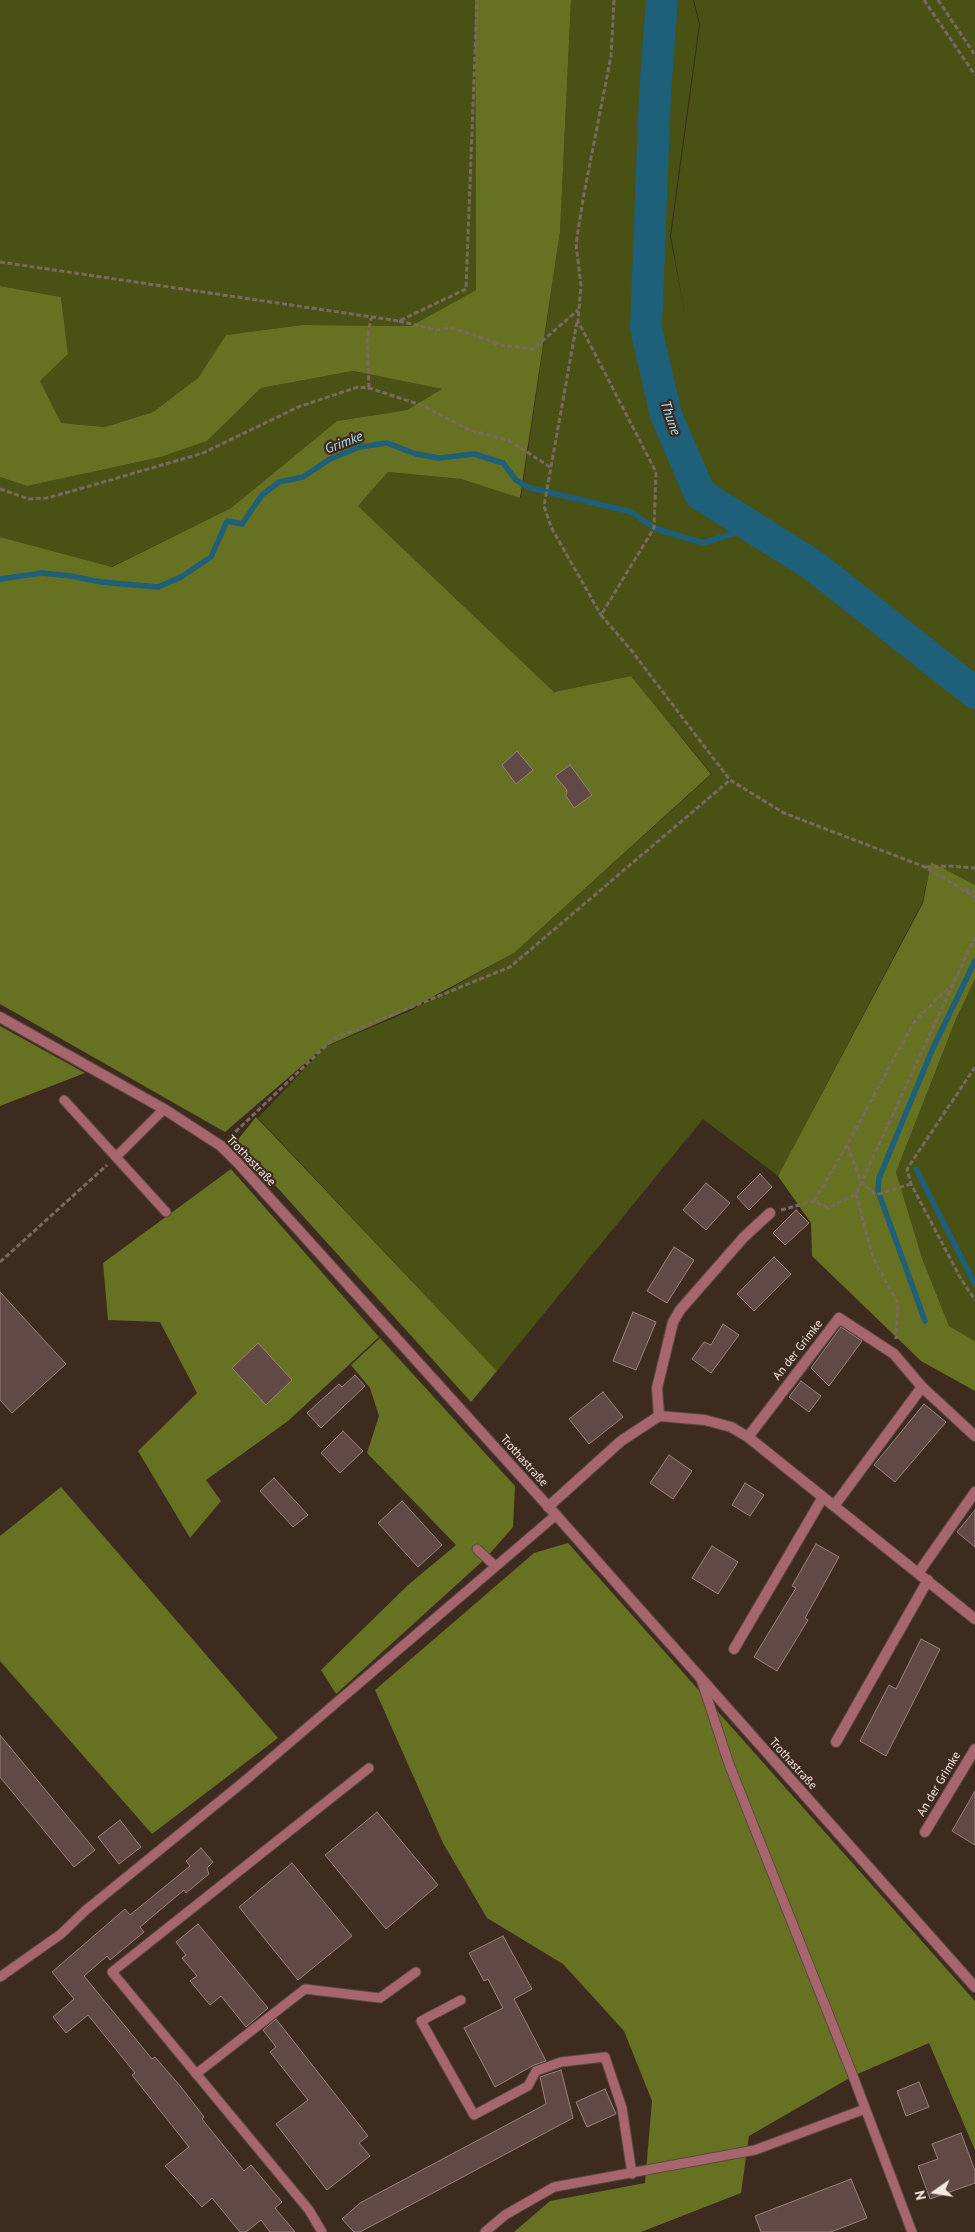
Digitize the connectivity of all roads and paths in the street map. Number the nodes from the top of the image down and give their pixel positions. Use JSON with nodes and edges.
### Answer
{"nodes":[{"id":1,"x":477,"y":0,"type":"edge"},
{"id":2,"x":614,"y":0,"type":"edge"},
{"id":3,"x":924,"y":0,"type":"edge"},
{"id":4,"x":938,"y":0,"type":"edge"},
{"id":5,"x":975,"y":55,"type":"edge"},
{"id":6,"x":975,"y":75,"type":"edge"},
{"id":7,"x":0,"y":262,"type":"edge"},
{"id":8,"x":578,"y":310,"type":"junction"},
{"id":9,"x":371,"y":318,"type":"junction"},
{"id":10,"x":399,"y":321,"type":"junction"},
{"id":11,"x":578,"y":321,"type":"junction"},
{"id":12,"x":368,"y":388,"type":"junction"},
{"id":13,"x":550,"y":467,"type":"junction"},
{"id":14,"x":0,"y":489,"type":"edge"},
{"id":15,"x":601,"y":615,"type":"junction"},
{"id":16,"x":730,"y":780,"type":"junction"},
{"id":17,"x":925,"y":867,"type":"junction"},
{"id":18,"x":975,"y":868,"type":"edge"},
{"id":19,"x":962,"y":888,"type":"junction"},
{"id":20,"x":975,"y":892,"type":"edge"},
{"id":21,"x":975,"y":897,"type":"edge"},
{"id":22,"x":975,"y":937,"type":"edge"},
{"id":23,"x":954,"y":982,"type":"junction"},
{"id":24,"x":0,"y":1017,"type":"edge"},
{"id":25,"x":975,"y":1066,"type":"edge"},
{"id":26,"x":64,"y":1100,"type":"dead end"},
{"id":27,"x":164,"y":1109,"type":"junction"},
{"id":28,"x":847,"y":1145,"type":"junction"},
{"id":29,"x":221,"y":1146,"type":"junction"},
{"id":30,"x":116,"y":1157,"type":"junction"},
{"id":31,"x":861,"y":1182,"type":"junction"},
{"id":32,"x":911,"y":1184,"type":"junction"},
{"id":33,"x":856,"y":1194,"type":"junction"},
{"id":34,"x":814,"y":1201,"type":"junction"},
{"id":35,"x":166,"y":1212,"type":"dead end"},
{"id":36,"x":770,"y":1213,"type":"joint"},
{"id":37,"x":0,"y":1262,"type":"edge"},
{"id":38,"x":975,"y":1300,"type":"edge"},
{"id":39,"x":894,"y":1354,"type":"junction"},
{"id":40,"x":922,"y":1387,"type":"junction"},
{"id":41,"x":659,"y":1416,"type":"junction"},
{"id":42,"x":975,"y":1436,"type":"edge"},
{"id":43,"x":748,"y":1437,"type":"junction"},
{"id":44,"x":975,"y":1492,"type":"edge"},
{"id":45,"x":823,"y":1497,"type":"junction"},
{"id":46,"x":834,"y":1506,"type":"junction"},
{"id":47,"x":552,"y":1511,"type":"junction"},
{"id":48,"x":477,"y":1549,"type":"dead end"},
{"id":49,"x":495,"y":1566,"type":"junction"},
{"id":50,"x":919,"y":1572,"type":"junction"},
{"id":51,"x":928,"y":1580,"type":"junction"},
{"id":52,"x":975,"y":1619,"type":"edge"},
{"id":53,"x":734,"y":1649,"type":"dead end"},
{"id":54,"x":701,"y":1679,"type":"junction"},
{"id":55,"x":836,"y":1742,"type":"dead end"},
{"id":56,"x":975,"y":1748,"type":"edge"},
{"id":57,"x":370,"y":1768,"type":"dead end"},
{"id":58,"x":925,"y":1832,"type":"dead end"},
{"id":59,"x":416,"y":1972,"type":"dead end"},
{"id":60,"x":0,"y":1977,"type":"edge"},
{"id":61,"x":975,"y":1987,"type":"edge"},
{"id":62,"x":461,"y":2000,"type":"dead end"},
{"id":63,"x":196,"y":2074,"type":"junction"},
{"id":64,"x":864,"y":2109,"type":"junction"},
{"id":65,"x":632,"y":2174,"type":"junction"},
{"id":66,"x":322,"y":2232,"type":"edge"},
{"id":67,"x":485,"y":2232,"type":"edge"},
{"id":68,"x":912,"y":2232,"type":"edge"}],
"edges":[{"from":1,"to":10,"type":"path"},
{"from":2,"to":8,"type":"path"},
{"from":3,"to":6,"type":"path"},
{"from":4,"to":5,"type":"path"},
{"from":7,"to":9,"type":"path"},
{"from":8,"to":10,"type":"path"},
{"from":8,"to":11,"type":"path"},
{"from":9,"to":10,"type":"path"},
{"from":9,"to":12,"type":"path"},
{"from":11,"to":13,"type":"path"},
{"from":11,"to":15,"type":"path"},
{"from":12,"to":13,"type":"path"},
{"from":12,"to":14,"type":"path"},
{"from":13,"to":15,"type":"path"},
{"from":15,"to":16,"type":"path"},
{"from":16,"to":17,"type":"path"},
{"from":16,"to":29,"type":"path"},
{"from":17,"to":18,"type":"path"},
{"from":17,"to":19,"type":"path"},
{"from":19,"to":20,"type":"path"},
{"from":19,"to":21,"type":"path"},
{"from":22,"to":23,"type":"path"},
{"from":23,"to":28,"type":"path"},
{"from":23,"to":31,"type":"path"},
{"from":24,"to":27,"type":"street","name":"Trothastraße"},
{"from":25,"to":32,"type":"path"},
{"from":26,"to":30,"type":"lane"},
{"from":27,"to":29,"type":"street","name":"Trothastraße"},
{"from":27,"to":30,"type":"lane"},
{"from":28,"to":31,"type":"path"},
{"from":28,"to":34,"type":"path"},
{"from":29,"to":47,"type":"street","name":"Trothastraße"},
{"from":30,"to":35,"type":"lane"},
{"from":30,"to":37,"type":"path"},
{"from":31,"to":32,"type":"path"},
{"from":31,"to":33,"type":"path"},
{"from":32,"to":38,"type":"path"},
{"from":33,"to":34,"type":"path"},
{"from":33,"to":39,"type":"path"},
{"from":34,"to":36,"type":"path"},
{"from":36,"to":41,"type":"street"},
{"from":39,"to":40,"type":"street","name":"An der Grimke"},
{"from":39,"to":43,"type":"street","name":"An der Grimke"},
{"from":40,"to":42,"type":"street","name":"An der Grimke"},
{"from":40,"to":46,"type":"street"},
{"from":41,"to":43,"type":"street"},
{"from":41,"to":47,"type":"street"},
{"from":43,"to":45,"type":"street"},
{"from":44,"to":50,"type":"street"},
{"from":45,"to":46,"type":"street"},
{"from":45,"to":53,"type":"street"},
{"from":46,"to":50,"type":"street"},
{"from":47,"to":49,"type":"lane"},
{"from":47,"to":54,"type":"street","name":"Trothastraße"},
{"from":48,"to":49,"type":"lane"},
{"from":49,"to":60,"type":"lane"},
{"from":50,"to":51,"type":"street"},
{"from":51,"to":52,"type":"street"},
{"from":51,"to":55,"type":"street"},
{"from":54,"to":61,"type":"street","name":"Trothastraße"},
{"from":54,"to":64,"type":"lane"},
{"from":56,"to":58,"type":"street","name":"An der Grimke"},
{"from":57,"to":63,"type":"lane"},
{"from":59,"to":63,"type":"lane"},
{"from":62,"to":65,"type":"lane"},
{"from":63,"to":66,"type":"lane"},
{"from":64,"to":65,"type":"lane"},
{"from":64,"to":68,"type":"lane"},
{"from":65,"to":67,"type":"lane"}]}
